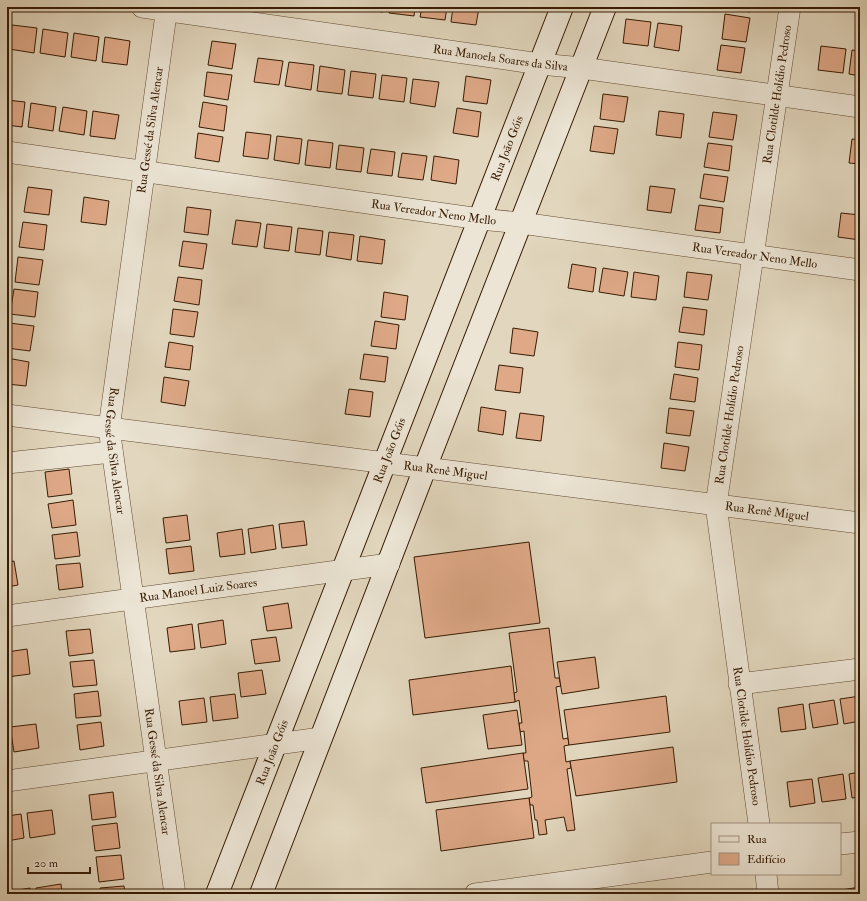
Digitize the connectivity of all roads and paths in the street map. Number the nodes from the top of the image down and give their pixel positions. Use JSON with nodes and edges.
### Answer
{"nodes":[{"id":1,"x":142,"y":7,"type":"edge"},
{"id":2,"x":562,"y":7,"type":"edge"},
{"id":3,"x":605,"y":7,"type":"edge"},
{"id":4,"x":790,"y":7,"type":"edge"},
{"id":5,"x":167,"y":9,"type":"edge"},
{"id":6,"x":540,"y":64,"type":"junction"},
{"id":7,"x":582,"y":68,"type":"junction"},
{"id":8,"x":777,"y":95,"type":"junction"},
{"id":9,"x":860,"y":107,"type":"edge"},
{"id":10,"x":7,"y":152,"type":"edge"},
{"id":11,"x":145,"y":171,"type":"junction"},
{"id":12,"x":480,"y":219,"type":"junction"},
{"id":13,"x":521,"y":223,"type":"junction"},
{"id":14,"x":753,"y":255,"type":"junction"},
{"id":15,"x":860,"y":270,"type":"edge"},
{"id":16,"x":7,"y":415,"type":"edge"},
{"id":17,"x":109,"y":428,"type":"junction"},
{"id":18,"x":112,"y":452,"type":"junction"},
{"id":19,"x":7,"y":463,"type":"edge"},
{"id":20,"x":385,"y":463,"type":"junction"},
{"id":21,"x":425,"y":468,"type":"junction"},
{"id":22,"x":716,"y":505,"type":"junction"},
{"id":23,"x":860,"y":523,"type":"edge"},
{"id":24,"x":389,"y":564,"type":"junction"},
{"id":25,"x":344,"y":570,"type":"junction"},
{"id":26,"x":133,"y":598,"type":"junction"},
{"id":27,"x":7,"y":616,"type":"edge"},
{"id":28,"x":860,"y":669,"type":"edge"},
{"id":29,"x":739,"y":684,"type":"junction"},
{"id":30,"x":321,"y":738,"type":"junction"},
{"id":31,"x":276,"y":744,"type":"junction"},
{"id":32,"x":156,"y":761,"type":"junction"},
{"id":33,"x":7,"y":781,"type":"edge"},
{"id":34,"x":759,"y":823,"type":"edge"},
{"id":35,"x":860,"y":842,"type":"edge"},
{"id":36,"x":841,"y":844,"type":"edge"},
{"id":37,"x":711,"y":862,"type":"edge"},
{"id":38,"x":766,"y":875,"type":"edge"},
{"id":39,"x":175,"y":894,"type":"edge"},
{"id":40,"x":217,"y":894,"type":"edge"},
{"id":41,"x":261,"y":894,"type":"edge"},
{"id":42,"x":475,"y":894,"type":"edge"},
{"id":43,"x":768,"y":894,"type":"edge"}],
"edges":[{"from":1,"to":5,"type":"street","name":"Rua Manoela Soares da Silva"},
{"from":2,"to":6,"type":"street","name":"Rua João Góis"},
{"from":3,"to":7,"type":"street"},
{"from":4,"to":8,"type":"street","name":"Rua Clotilde Holídio Pedroso"},
{"from":5,"to":6,"type":"street","name":"Rua Manoela Soares da Silva"},
{"from":5,"to":11,"type":"street","name":"Rua Gessé da Silva Alencar"},
{"from":6,"to":7,"type":"street","name":"Rua Manoela Soares da Silva"},
{"from":6,"to":12,"type":"street","name":"Rua João Góis"},
{"from":7,"to":8,"type":"street","name":"Rua Manoela Soares da Silva"},
{"from":7,"to":13,"type":"street"},
{"from":8,"to":9,"type":"street","name":"Rua Manoela Soares da Silva"},
{"from":8,"to":14,"type":"street","name":"Rua Clotilde Holídio Pedroso"},
{"from":10,"to":11,"type":"street","name":"Rua Vereador Neno Mello"},
{"from":11,"to":12,"type":"street","name":"Rua Vereador Neno Mello"},
{"from":11,"to":17,"type":"street","name":"Rua Gessé da Silva Alencar"},
{"from":12,"to":13,"type":"street","name":"Rua Vereador Neno Mello"},
{"from":12,"to":20,"type":"street","name":"Rua João Góis"},
{"from":13,"to":14,"type":"street","name":"Rua Vereador Neno Mello"},
{"from":13,"to":21,"type":"street"},
{"from":14,"to":15,"type":"street","name":"Rua Vereador Neno Mello"},
{"from":14,"to":22,"type":"street","name":"Rua Clotilde Holídio Pedroso"},
{"from":16,"to":17,"type":"street","name":"Rua Renê Miguel"},
{"from":17,"to":18,"type":"street","name":"Rua Gessé da Silva Alencar"},
{"from":17,"to":20,"type":"street","name":"Rua Renê Miguel"},
{"from":18,"to":19,"type":"street"},
{"from":18,"to":26,"type":"street","name":"Rua Gessé da Silva Alencar"},
{"from":20,"to":21,"type":"street","name":"Rua Renê Miguel"},
{"from":20,"to":25,"type":"street","name":"Rua João Góis"},
{"from":21,"to":22,"type":"street","name":"Rua Renê Miguel"},
{"from":21,"to":24,"type":"street"},
{"from":22,"to":23,"type":"street","name":"Rua Renê Miguel"},
{"from":22,"to":29,"type":"street","name":"Rua Clotilde Holídio Pedroso"},
{"from":24,"to":25,"type":"street","name":"Rua Manoel Luiz Soares"},
{"from":24,"to":30,"type":"street"},
{"from":25,"to":26,"type":"street","name":"Rua Manoel Luiz Soares"},
{"from":25,"to":31,"type":"street","name":"Rua João Góis"},
{"from":26,"to":27,"type":"street","name":"Rua Manoel Luiz Soares"},
{"from":26,"to":32,"type":"street","name":"Rua Gessé da Silva Alencar"},
{"from":28,"to":29,"type":"street"},
{"from":29,"to":34,"type":"street","name":"Rua Clotilde Holídio Pedroso"},
{"from":30,"to":31,"type":"street"},
{"from":30,"to":41,"type":"street"},
{"from":31,"to":32,"type":"street"},
{"from":31,"to":40,"type":"street","name":"Rua João Góis"},
{"from":32,"to":33,"type":"street"},
{"from":32,"to":39,"type":"street","name":"Rua Gessé da Silva Alencar"},
{"from":35,"to":36,"type":"street"},
{"from":37,"to":42,"type":"street"},
{"from":38,"to":43,"type":"street"}]}
